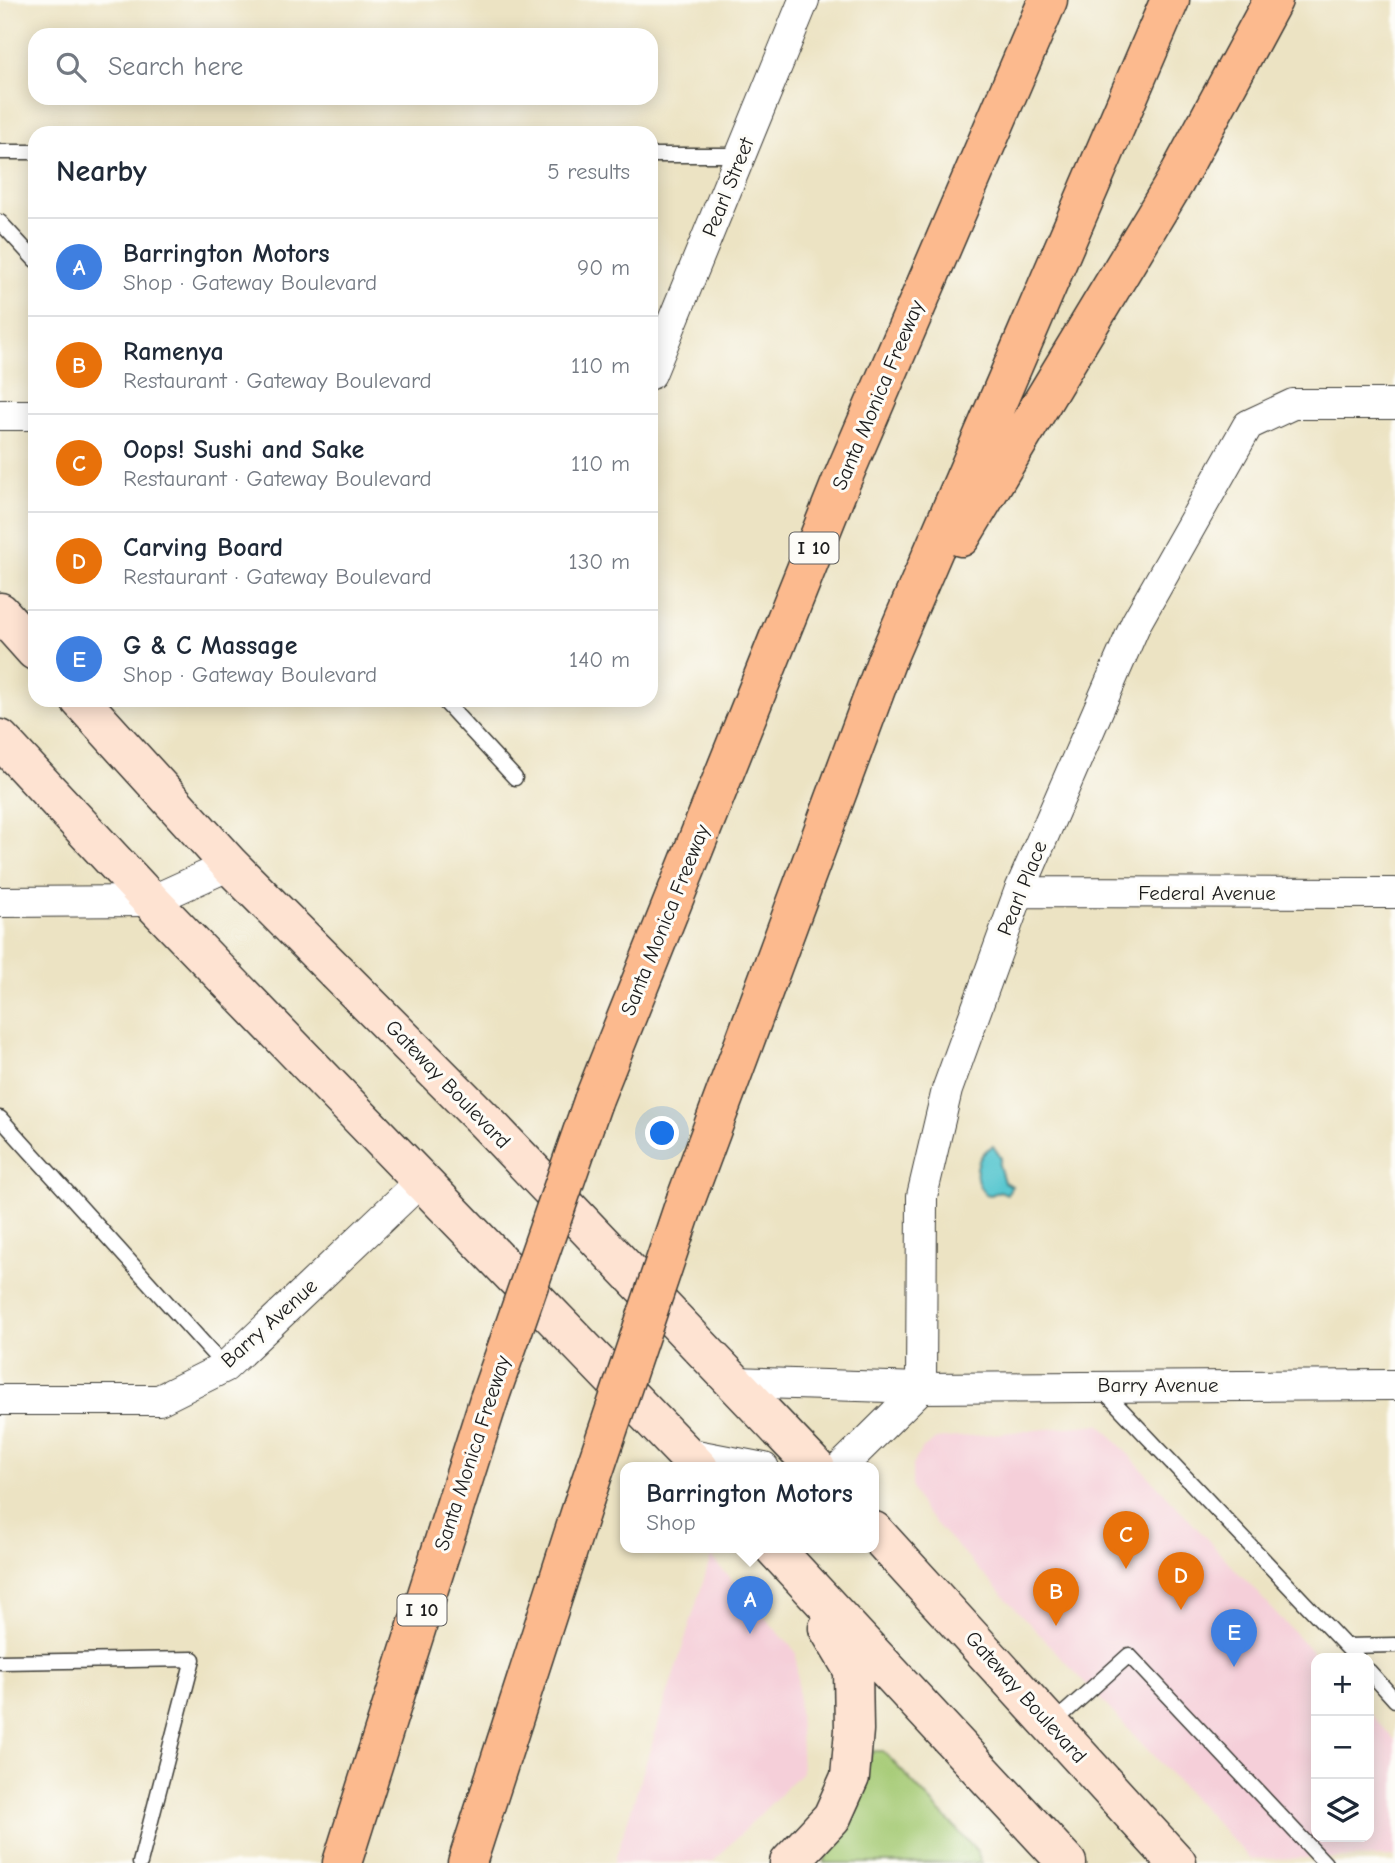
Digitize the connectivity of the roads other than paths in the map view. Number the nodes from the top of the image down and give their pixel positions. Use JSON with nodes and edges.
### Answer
{"nodes":[{"id":1,"x":804,"y":0,"type":"edge"},
{"id":2,"x":1048,"y":0,"type":"edge"},
{"id":3,"x":1170,"y":0,"type":"edge"},
{"id":4,"x":1272,"y":0,"type":"edge"},
{"id":5,"x":0,"y":152,"type":"edge"},
{"id":6,"x":28,"y":152,"type":"edge"},
{"id":7,"x":658,"y":155,"type":"edge"},
{"id":8,"x":741,"y":155,"type":"junction"},
{"id":9,"x":0,"y":222,"type":"edge"},
{"id":10,"x":28,"y":252,"type":"edge"},
{"id":11,"x":658,"y":357,"type":"edge"},
{"id":12,"x":1395,"y":404,"type":"edge"},
{"id":13,"x":0,"y":415,"type":"edge"},
{"id":14,"x":28,"y":415,"type":"edge"},
{"id":15,"x":0,"y":612,"type":"edge"},
{"id":16,"x":28,"y":643,"type":"edge"},
{"id":17,"x":887,"y":659,"type":"junction"},
{"id":18,"x":86,"y":707,"type":"edge"},
{"id":19,"x":449,"y":707,"type":"edge"},
{"id":20,"x":0,"y":739,"type":"edge"},
{"id":21,"x":515,"y":778,"type":"dead end"},
{"id":22,"x":230,"y":865,"type":"junction"},
{"id":23,"x":1019,"y":892,"type":"junction"},
{"id":24,"x":1395,"y":893,"type":"edge"},
{"id":25,"x":151,"y":901,"type":"junction"},
{"id":26,"x":0,"y":902,"type":"edge"},
{"id":27,"x":0,"y":1118,"type":"edge"},
{"id":28,"x":422,"y":1180,"type":"junction"},
{"id":29,"x":225,"y":1367,"type":"junction"},
{"id":30,"x":734,"y":1382,"type":"junction"},
{"id":31,"x":1097,"y":1385,"type":"junction"},
{"id":32,"x":1395,"y":1385,"type":"edge"},
{"id":33,"x":921,"y":1388,"type":"junction"},
{"id":34,"x":0,"y":1400,"type":"edge"},
{"id":35,"x":692,"y":1460,"type":"edge"},
{"id":36,"x":710,"y":1462,"type":"edge"},
{"id":37,"x":810,"y":1462,"type":"edge"},
{"id":38,"x":845,"y":1462,"type":"edge"},
{"id":39,"x":879,"y":1536,"type":"edge"},
{"id":40,"x":782,"y":1557,"type":"edge"},
{"id":41,"x":1395,"y":1645,"type":"edge"},
{"id":42,"x":1347,"y":1646,"type":"junction"},
{"id":43,"x":1353,"y":1653,"type":"edge"},
{"id":44,"x":0,"y":1661,"type":"edge"},
{"id":45,"x":1374,"y":1677,"type":"edge"},
{"id":46,"x":1395,"y":1700,"type":"edge"},
{"id":47,"x":1051,"y":1725,"type":"junction"},
{"id":48,"x":140,"y":1863,"type":"edge"},
{"id":49,"x":342,"y":1863,"type":"edge"},
{"id":50,"x":467,"y":1863,"type":"edge"},
{"id":51,"x":789,"y":1863,"type":"edge"},
{"id":52,"x":1067,"y":1863,"type":"edge"},
{"id":53,"x":1178,"y":1863,"type":"edge"},
{"id":54,"x":1325,"y":1863,"type":"edge"}],
"edges":[{"from":1,"to":8,"type":"street","name":"Pearl Street"},
{"from":2,"to":49,"type":"highway","name":"Santa Monica Freeway","number":"I 10","bridge":true},
{"from":3,"to":17,"type":"highway"},
{"from":4,"to":17,"type":"highway"},
{"from":5,"to":6,"type":"lane"},
{"from":7,"to":8,"type":"lane"},
{"from":8,"to":11,"type":"street","name":"Pearl Street"},
{"from":9,"to":10,"type":"lane"},
{"from":12,"to":23,"type":"street","name":"Pearl Place"},
{"from":13,"to":14,"type":"street"},
{"from":15,"to":16,"type":"main road"},
{"from":17,"to":50,"type":"highway","bridge":true},
{"from":18,"to":22,"type":"main road","name":"Gateway Boulevard"},
{"from":19,"to":21,"type":"lane"},
{"from":20,"to":25,"type":"main road"},
{"from":22,"to":25,"type":"street"},
{"from":22,"to":30,"type":"main road","name":"Gateway Boulevard"},
{"from":23,"to":24,"type":"street","name":"Federal Avenue"},
{"from":23,"to":33,"type":"street","name":"Pearl Place"},
{"from":25,"to":26,"type":"street"},
{"from":25,"to":28,"type":"main road"},
{"from":27,"to":29,"type":"lane"},
{"from":28,"to":29,"type":"street","name":"Barry Avenue"},
{"from":28,"to":35,"type":"main road"},
{"from":29,"to":34,"type":"street","name":"Barry Avenue"},
{"from":30,"to":33,"type":"street","name":"Barry Avenue"},
{"from":30,"to":37,"type":"main road","name":"Gateway Boulevard"},
{"from":31,"to":32,"type":"street","name":"Barry Avenue"},
{"from":31,"to":33,"type":"street","name":"Barry Avenue"},
{"from":31,"to":42,"type":"lane"},
{"from":33,"to":38,"type":"street"},
{"from":35,"to":36,"type":"street"},
{"from":39,"to":47,"type":"main road","name":"Gateway Boulevard"},
{"from":40,"to":51,"type":"main road"},
{"from":40,"to":52,"type":"main road"},
{"from":41,"to":42,"type":"lane"},
{"from":42,"to":43,"type":"lane"},
{"from":44,"to":48,"type":"lane"},
{"from":45,"to":46,"type":"lane"},
{"from":47,"to":53,"type":"main road","name":"Gateway Boulevard"},
{"from":47,"to":54,"type":"lane"}]}
